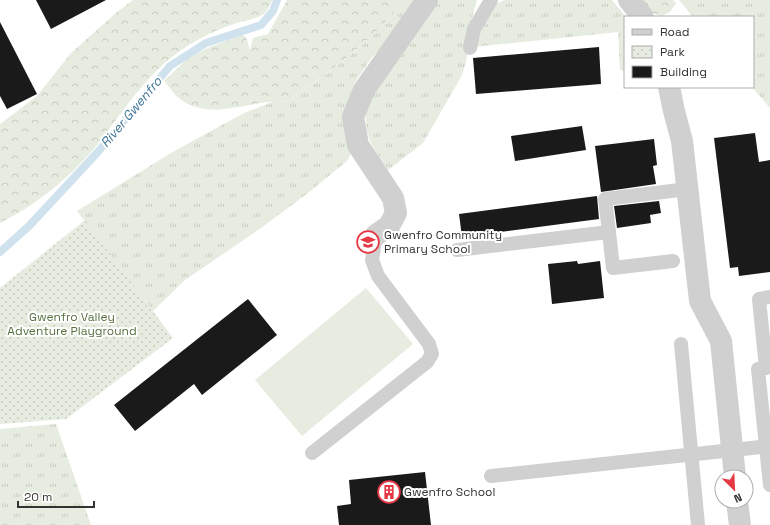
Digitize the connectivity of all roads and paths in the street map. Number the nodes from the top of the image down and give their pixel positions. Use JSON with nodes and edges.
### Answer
{"nodes":[{"id":1,"x":427,"y":0,"type":"edge"},
{"id":2,"x":491,"y":0,"type":"edge"},
{"id":3,"x":629,"y":0,"type":"edge"},
{"id":4,"x":642,"y":16,"type":"edge"},
{"id":5,"x":470,"y":48,"type":"dead end"},
{"id":6,"x":669,"y":88,"type":"edge"},
{"id":7,"x":688,"y":189,"type":"junction"},
{"id":8,"x":609,"y":232,"type":"junction"},
{"id":9,"x":376,"y":235,"type":"joint"},
{"id":10,"x":457,"y":250,"type":"dead end"},
{"id":11,"x":673,"y":261,"type":"dead end"},
{"id":12,"x":770,"y":297,"type":"edge"},
{"id":13,"x":681,"y":344,"type":"dead end"},
{"id":14,"x":768,"y":368,"type":"edge"},
{"id":15,"x":768,"y":446,"type":"edge"},
{"id":16,"x":732,"y":450,"type":"junction"},
{"id":17,"x":312,"y":453,"type":"dead end"},
{"id":18,"x":691,"y":454,"type":"junction"},
{"id":19,"x":734,"y":469,"type":"edge"},
{"id":20,"x":490,"y":476,"type":"dead end"},
{"id":21,"x":770,"y":485,"type":"edge"},
{"id":22,"x":738,"y":509,"type":"edge"},
{"id":23,"x":698,"y":525,"type":"edge"},
{"id":24,"x":740,"y":525,"type":"edge"}],
"edges":[{"from":1,"to":9,"type":"street"},
{"from":2,"to":5,"type":"lane"},
{"from":3,"to":4,"type":"street"},
{"from":6,"to":7,"type":"street"},
{"from":7,"to":8,"type":"lane"},
{"from":7,"to":16,"type":"street"},
{"from":8,"to":10,"type":"lane"},
{"from":8,"to":11,"type":"lane"},
{"from":9,"to":17,"type":"lane"},
{"from":12,"to":14,"type":"lane"},
{"from":13,"to":18,"type":"lane"},
{"from":14,"to":15,"type":"lane"},
{"from":15,"to":16,"type":"lane"},
{"from":15,"to":21,"type":"lane"},
{"from":16,"to":18,"type":"lane"},
{"from":16,"to":19,"type":"street"},
{"from":18,"to":20,"type":"lane"},
{"from":18,"to":23,"type":"lane"},
{"from":22,"to":24,"type":"street"}]}
